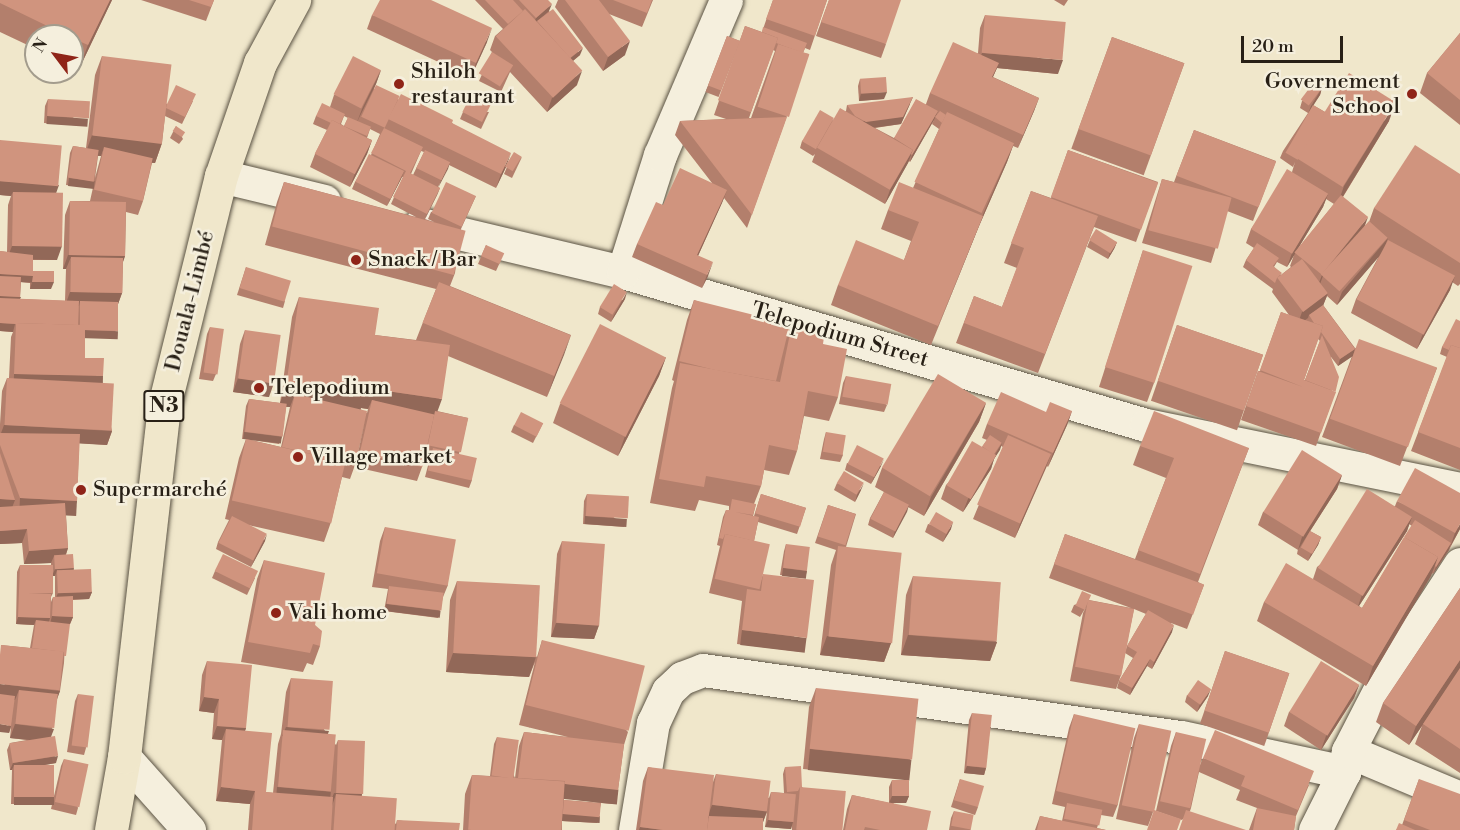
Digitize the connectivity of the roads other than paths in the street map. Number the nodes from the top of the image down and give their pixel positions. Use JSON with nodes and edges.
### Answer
{"nodes":[{"id":1,"x":294,"y":0,"type":"edge"},
{"id":2,"x":726,"y":0,"type":"edge"},
{"id":3,"x":221,"y":176,"type":"junction"},
{"id":4,"x":359,"y":209,"type":"edge"},
{"id":5,"x":393,"y":217,"type":"edge"},
{"id":6,"x":623,"y":272,"type":"junction"},
{"id":7,"x":1460,"y":489,"type":"edge"},
{"id":8,"x":1460,"y":564,"type":"edge"},
{"id":9,"x":124,"y":757,"type":"junction"},
{"id":10,"x":1346,"y":762,"type":"junction"},
{"id":11,"x":1460,"y":798,"type":"edge"},
{"id":12,"x":111,"y":830,"type":"edge"},
{"id":13,"x":189,"y":830,"type":"edge"},
{"id":14,"x":635,"y":830,"type":"edge"},
{"id":15,"x":1315,"y":830,"type":"edge"}],
"edges":[{"from":1,"to":3,"type":"highway","name":"Douala-Limbé","number":"N3"},
{"from":2,"to":6,"type":"street"},
{"from":3,"to":4,"type":"street"},
{"from":3,"to":9,"type":"highway","name":"Douala-Limbé","number":"N3"},
{"from":5,"to":6,"type":"street","name":"Telepodium Street"},
{"from":6,"to":7,"type":"street","name":"Telepodium Street"},
{"from":8,"to":10,"type":"street"},
{"from":9,"to":12,"type":"highway","name":"Douala-Limbé","number":"N3"},
{"from":9,"to":13,"type":"street"},
{"from":10,"to":11,"type":"street"},
{"from":10,"to":14,"type":"street"},
{"from":10,"to":15,"type":"street"}]}
